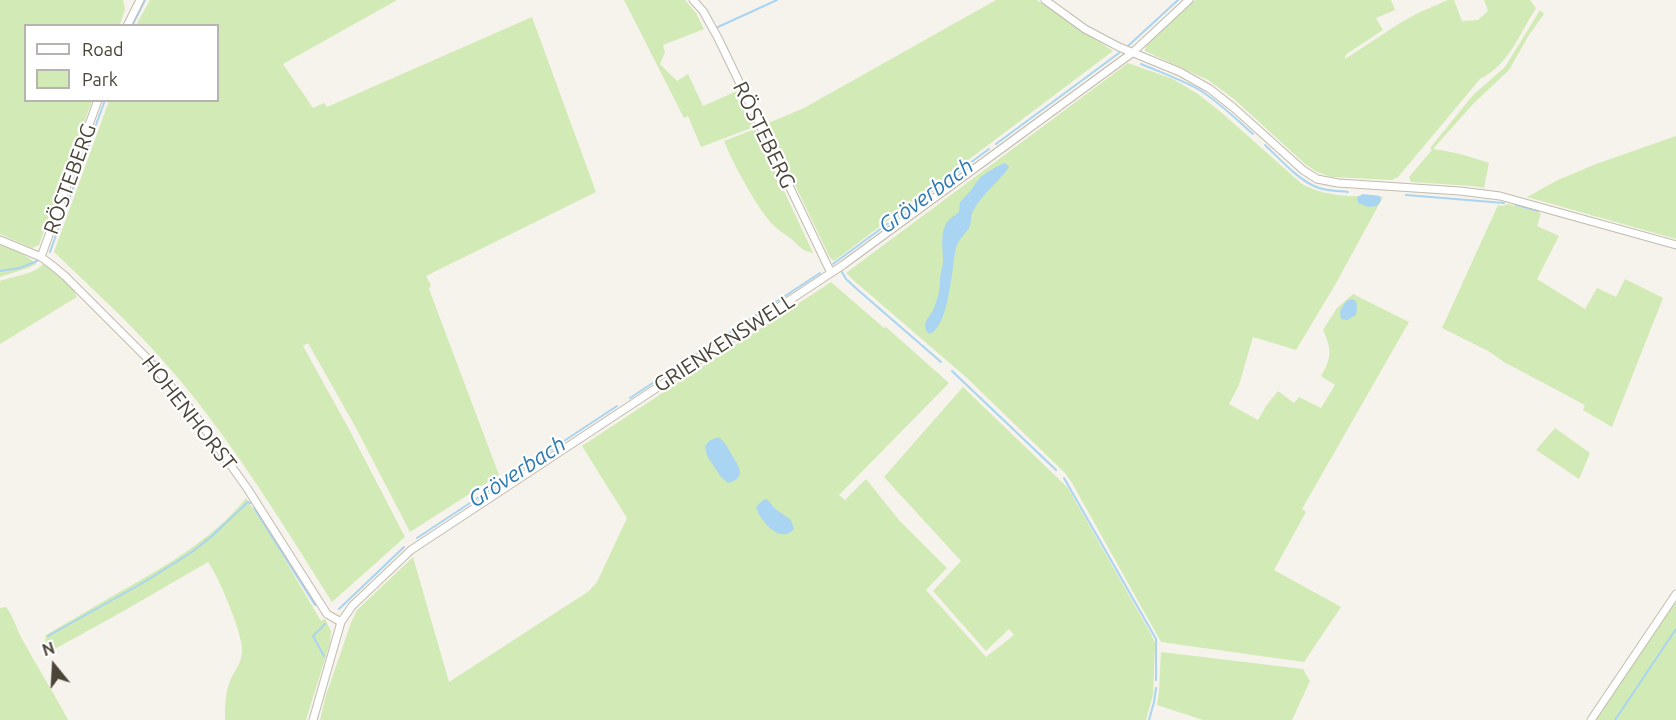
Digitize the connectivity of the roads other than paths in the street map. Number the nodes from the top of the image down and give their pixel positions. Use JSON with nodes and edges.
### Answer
{"nodes":[{"id":1,"x":140,"y":0,"type":"edge"},
{"id":2,"x":693,"y":0,"type":"edge"},
{"id":3,"x":1045,"y":0,"type":"edge"},
{"id":4,"x":1189,"y":0,"type":"edge"},
{"id":5,"x":127,"y":24,"type":"edge"},
{"id":6,"x":1132,"y":53,"type":"junction"},
{"id":7,"x":97,"y":102,"type":"edge"},
{"id":8,"x":0,"y":240,"type":"edge"},
{"id":9,"x":1676,"y":245,"type":"edge"},
{"id":10,"x":41,"y":257,"type":"junction"},
{"id":11,"x":831,"y":273,"type":"junction"},
{"id":12,"x":1676,"y":594,"type":"edge"},
{"id":13,"x":342,"y":622,"type":"junction"},
{"id":14,"x":313,"y":720,"type":"edge"},
{"id":15,"x":1592,"y":720,"type":"edge"}],
"edges":[{"from":1,"to":5,"type":"street"},
{"from":2,"to":11,"type":"street","name":"RÖSTEBERG"},
{"from":3,"to":6,"type":"street"},
{"from":4,"to":6,"type":"street","name":"GRIENKENSWELL"},
{"from":6,"to":9,"type":"street"},
{"from":6,"to":11,"type":"street","name":"GRIENKENSWELL"},
{"from":7,"to":10,"type":"street","name":"RÖSTEBERG"},
{"from":8,"to":10,"type":"street","name":"HOHENHORST"},
{"from":10,"to":13,"type":"street","name":"HOHENHORST"},
{"from":11,"to":13,"type":"street","name":"GRIENKENSWELL"},
{"from":12,"to":15,"type":"street"},
{"from":13,"to":14,"type":"street","name":"GRIENKENSWELL"}]}
